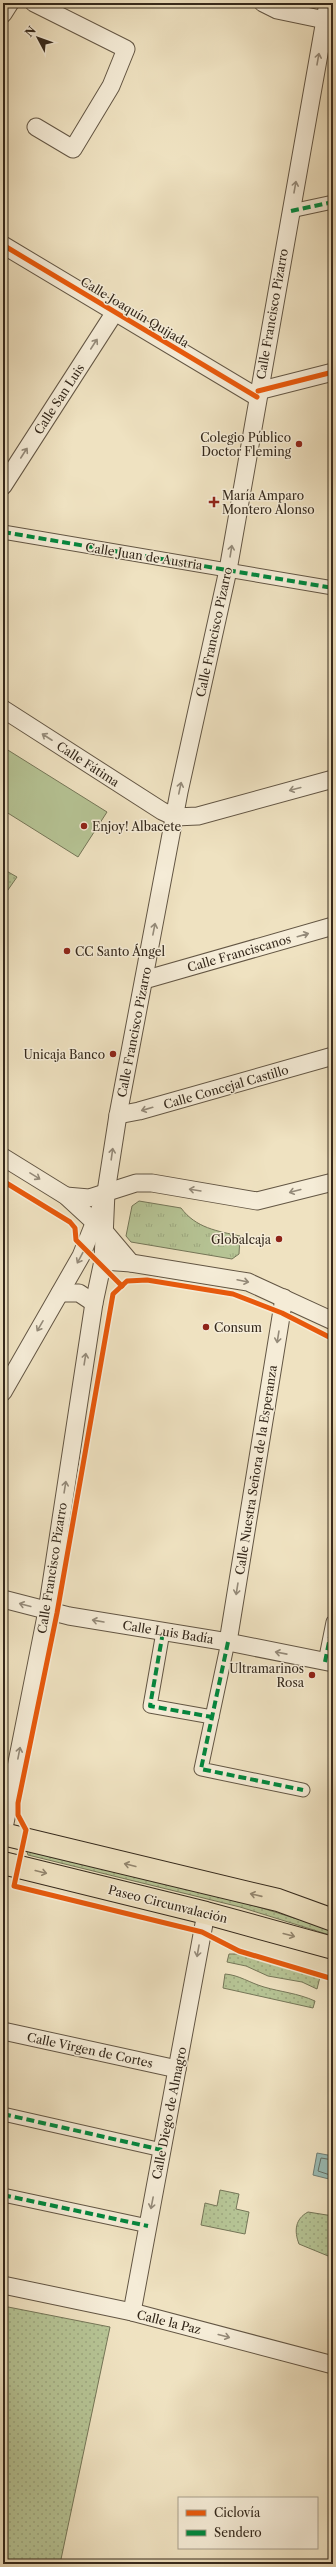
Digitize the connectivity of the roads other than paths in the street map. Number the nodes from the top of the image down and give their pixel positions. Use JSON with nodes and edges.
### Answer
{"nodes":[{"id":1,"x":10,"y":3,"type":"edge"},
{"id":2,"x":34,"y":3,"type":"edge"},
{"id":3,"x":263,"y":3,"type":"edge"},
{"id":4,"x":328,"y":3,"type":"edge"},
{"id":5,"x":3,"y":14,"type":"edge"},
{"id":6,"x":329,"y":20,"type":"edge"},
{"id":7,"x":36,"y":127,"type":"dead end"},
{"id":8,"x":333,"y":202,"type":"edge"},
{"id":9,"x":291,"y":210,"type":"junction"},
{"id":10,"x":3,"y":245,"type":"edge"},
{"id":11,"x":115,"y":312,"type":"junction"},
{"id":12,"x":333,"y":372,"type":"edge"},
{"id":13,"x":258,"y":394,"type":"junction"},
{"id":14,"x":8,"y":468,"type":"edge"},
{"id":15,"x":3,"y":486,"type":"edge"},
{"id":16,"x":3,"y":532,"type":"edge"},
{"id":17,"x":228,"y":570,"type":"junction"},
{"id":18,"x":333,"y":588,"type":"edge"},
{"id":19,"x":3,"y":709,"type":"edge"},
{"id":20,"x":333,"y":779,"type":"edge"},
{"id":21,"x":175,"y":817,"type":"junction"},
{"id":22,"x":333,"y":926,"type":"edge"},
{"id":23,"x":144,"y":980,"type":"junction"},
{"id":24,"x":333,"y":1056,"type":"edge"},
{"id":25,"x":118,"y":1115,"type":"junction"},
{"id":26,"x":3,"y":1157,"type":"edge"},
{"id":27,"x":333,"y":1182,"type":"edge"},
{"id":28,"x":106,"y":1192,"type":"junction"},
{"id":29,"x":66,"y":1196,"type":"junction"},
{"id":30,"x":100,"y":1226,"type":"junction"},
{"id":31,"x":103,"y":1261,"type":"junction"},
{"id":32,"x":131,"y":1263,"type":"junction"},
{"id":33,"x":60,"y":1292,"type":"junction"},
{"id":34,"x":284,"y":1298,"type":"junction"},
{"id":35,"x":94,"y":1303,"type":"junction"},
{"id":36,"x":333,"y":1321,"type":"edge"},
{"id":37,"x":3,"y":1392,"type":"edge"},
{"id":38,"x":3,"y":1599,"type":"edge"},
{"id":39,"x":47,"y":1611,"type":"junction"},
{"id":40,"x":333,"y":1622,"type":"edge"},
{"id":41,"x":164,"y":1632,"type":"junction"},
{"id":42,"x":228,"y":1642,"type":"junction"},
{"id":43,"x":329,"y":1662,"type":"edge"},
{"id":44,"x":212,"y":1716,"type":"junction"},
{"id":45,"x":303,"y":1790,"type":"dead end"},
{"id":46,"x":3,"y":1833,"type":"edge"},
{"id":47,"x":3,"y":1862,"type":"edge"},
{"id":48,"x":278,"y":1900,"type":"junction"},
{"id":49,"x":206,"y":1913,"type":"junction"},
{"id":50,"x":333,"y":1914,"type":"edge"},
{"id":51,"x":333,"y":1920,"type":"edge"},
{"id":52,"x":333,"y":1948,"type":"edge"},
{"id":53,"x":3,"y":2031,"type":"edge"},
{"id":54,"x":177,"y":2069,"type":"junction"},
{"id":55,"x":3,"y":2114,"type":"edge"},
{"id":56,"x":162,"y":2150,"type":"junction"},
{"id":57,"x":3,"y":2195,"type":"edge"},
{"id":58,"x":148,"y":2226,"type":"junction"},
{"id":59,"x":3,"y":2285,"type":"edge"},
{"id":60,"x":132,"y":2312,"type":"junction"},
{"id":61,"x":333,"y":2365,"type":"edge"}],
"edges":[{"from":1,"to":5,"type":"street"},
{"from":2,"to":7,"type":"street"},
{"from":3,"to":6,"type":"street"},
{"from":4,"to":6,"type":"street","name":"Calle Francisco Pizarro"},
{"from":9,"to":6,"type":"street","name":"Calle Francisco Pizarro","one_way":true},
{"from":8,"to":9,"type":"street"},
{"from":9,"to":13,"type":"street","name":"Calle Francisco Pizarro"},
{"from":10,"to":11,"type":"street","name":"Calle Joaquín Quijada"},
{"from":11,"to":13,"type":"street","name":"Calle Joaquín Quijada"},
{"from":14,"to":11,"type":"street","name":"Calle San Luis","one_way":true},
{"from":12,"to":13,"type":"street"},
{"from":17,"to":13,"type":"street","name":"Calle Francisco Pizarro","one_way":true},
{"from":14,"to":15,"type":"street","name":"Calle San Luis"},
{"from":16,"to":17,"type":"street","name":"Calle Juan de Austria"},
{"from":17,"to":18,"type":"street","name":"Calle Juan de Austria"},
{"from":21,"to":17,"type":"street","name":"Calle Francisco Pizarro","one_way":true},
{"from":21,"to":19,"type":"street","name":"Calle Fátima","one_way":true},
{"from":20,"to":21,"type":"street","one_way":true},
{"from":23,"to":21,"type":"street","name":"Calle Francisco Pizarro","one_way":true},
{"from":23,"to":22,"type":"street","name":"Calle Franciscanos","one_way":true},
{"from":23,"to":25,"type":"street","name":"Calle Francisco Pizarro"},
{"from":24,"to":25,"type":"street","name":"Calle Concejal Castillo","one_way":true},
{"from":28,"to":25,"type":"street","name":"Calle Francisco Pizarro","one_way":true},
{"from":26,"to":29,"type":"street","one_way":true},
{"from":27,"to":28,"type":"street","one_way":true},
{"from":28,"to":29,"type":"street"},
{"from":28,"to":30,"type":"street","name":"Calle Francisco Pizarro"},
{"from":29,"to":30,"type":"street"},
{"from":30,"to":31,"type":"street","name":"Calle Francisco Pizarro"},
{"from":30,"to":32,"type":"street"},
{"from":30,"to":33,"type":"street","one_way":true},
{"from":31,"to":32,"type":"street"},
{"from":31,"to":35,"type":"street","name":"Calle Francisco Pizarro"},
{"from":32,"to":34,"type":"street","one_way":true},
{"from":33,"to":35,"type":"street"},
{"from":33,"to":37,"type":"street","one_way":true},
{"from":34,"to":36,"type":"street"},
{"from":34,"to":42,"type":"street","name":"Calle Nuestra Señora de la Esperanza","one_way":true},
{"from":39,"to":35,"type":"street","name":"Calle Francisco Pizarro","one_way":true},
{"from":39,"to":38,"type":"street","name":"Calle Luis Badía","one_way":true},
{"from":41,"to":39,"type":"street","name":"Calle Luis Badía","one_way":true},
{"from":46,"to":39,"type":"street","name":"Calle Francisco Pizarro","one_way":true},
{"from":40,"to":43,"type":"street"},
{"from":41,"to":42,"type":"street","name":"Calle Luis Badía"},
{"from":41,"to":44,"type":"street"},
{"from":43,"to":42,"type":"street","name":"Calle Luis Badía","one_way":true},
{"from":42,"to":44,"type":"street"},
{"from":44,"to":45,"type":"street"},
{"from":48,"to":46,"type":"main road","one_way":true},
{"from":47,"to":49,"type":"main road","name":"Paseo Circunvalación","one_way":true},
{"from":48,"to":50,"type":"street"},
{"from":48,"to":51,"type":"main road"},
{"from":49,"to":52,"type":"main road","name":"Paseo Circunvalación","one_way":true},
{"from":49,"to":54,"type":"street","name":"Calle Diego de Almagro","one_way":true},
{"from":53,"to":54,"type":"street","name":"Calle Virgen de Cortes"},
{"from":54,"to":56,"type":"street","name":"Calle Diego de Almagro"},
{"from":55,"to":56,"type":"street"},
{"from":56,"to":58,"type":"street","name":"Calle Diego de Almagro","one_way":true},
{"from":57,"to":58,"type":"street"},
{"from":58,"to":60,"type":"street","name":"Calle Diego de Almagro"},
{"from":59,"to":60,"type":"street","name":"Calle la Paz"},
{"from":60,"to":61,"type":"street","name":"Calle la Paz","one_way":true}]}
